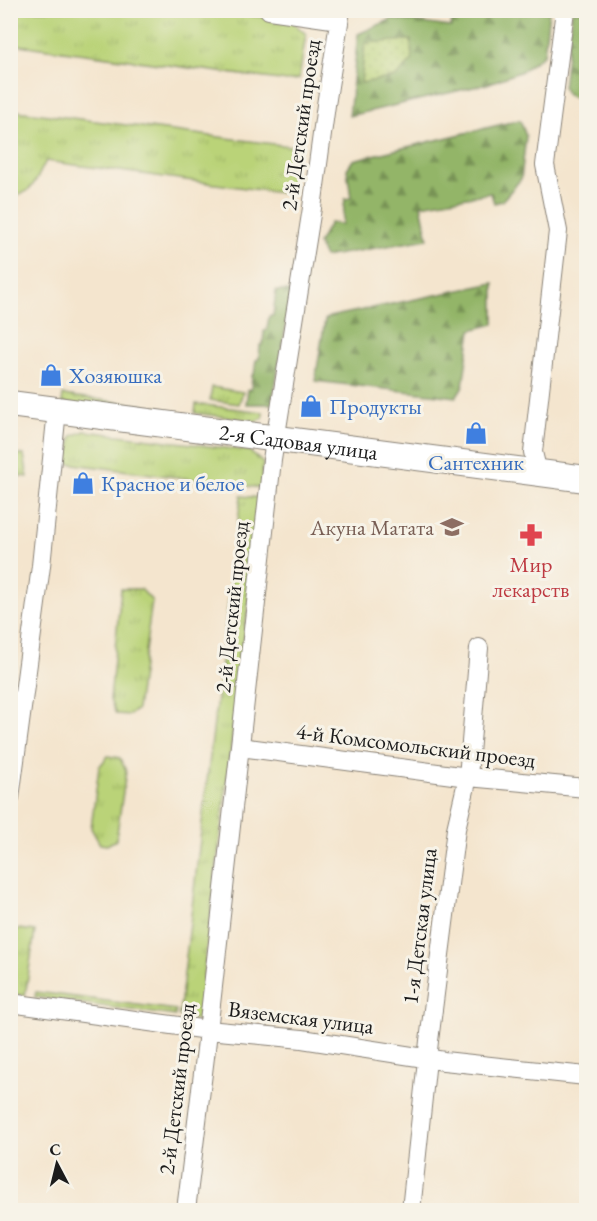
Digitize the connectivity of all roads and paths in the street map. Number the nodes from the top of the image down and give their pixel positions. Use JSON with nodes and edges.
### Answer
{"nodes":[{"id":1,"x":269,"y":10,"type":"edge"},
{"id":2,"x":565,"y":10,"type":"edge"},
{"id":3,"x":340,"y":15,"type":"edge"},
{"id":4,"x":10,"y":404,"type":"edge"},
{"id":5,"x":57,"y":410,"type":"junction"},
{"id":6,"x":275,"y":439,"type":"junction"},
{"id":7,"x":538,"y":473,"type":"junction"},
{"id":8,"x":586,"y":479,"type":"edge"},
{"id":9,"x":479,"y":648,"type":"dead end"},
{"id":10,"x":240,"y":747,"type":"junction"},
{"id":11,"x":468,"y":777,"type":"junction"},
{"id":12,"x":586,"y":788,"type":"edge"},
{"id":13,"x":10,"y":798,"type":"edge"},
{"id":14,"x":10,"y":1003,"type":"edge"},
{"id":15,"x":208,"y":1030,"type":"junction"},
{"id":16,"x":428,"y":1058,"type":"junction"},
{"id":17,"x":586,"y":1076,"type":"edge"},
{"id":18,"x":186,"y":1210,"type":"edge"},
{"id":19,"x":411,"y":1210,"type":"edge"}],
"edges":[{"from":1,"to":3,"type":"street"},
{"from":2,"to":7,"type":"street"},
{"from":3,"to":6,"type":"street","name":"2-й Детский проезд"},
{"from":4,"to":5,"type":"street","name":"2-я Садовая улица"},
{"from":5,"to":6,"type":"street","name":"2-я Садовая улица"},
{"from":5,"to":13,"type":"street"},
{"from":6,"to":7,"type":"street","name":"2-я Садовая улица"},
{"from":6,"to":10,"type":"street","name":"2-й Детский проезд"},
{"from":7,"to":8,"type":"street","name":"2-я Садовая улица"},
{"from":9,"to":11,"type":"street","name":"1-я Детская улица"},
{"from":10,"to":11,"type":"street","name":"4-й Комсомольский проезд"},
{"from":10,"to":15,"type":"street","name":"2-й Детский проезд"},
{"from":11,"to":12,"type":"street","name":"4-й Комсомольский проезд"},
{"from":11,"to":16,"type":"street","name":"1-я Детская улица"},
{"from":14,"to":15,"type":"street","name":"Вяземская улица"},
{"from":15,"to":16,"type":"street","name":"Вяземская улица"},
{"from":15,"to":18,"type":"street","name":"2-й Детский проезд"},
{"from":16,"to":17,"type":"street","name":"Вяземская улица"},
{"from":16,"to":19,"type":"street","name":"1-я Детская улица"}]}
